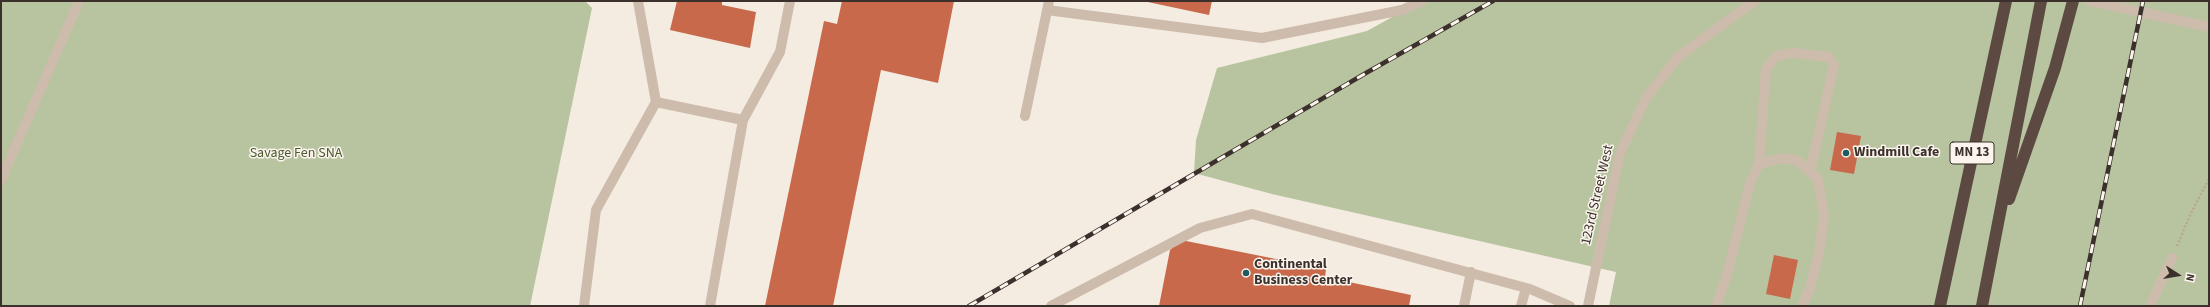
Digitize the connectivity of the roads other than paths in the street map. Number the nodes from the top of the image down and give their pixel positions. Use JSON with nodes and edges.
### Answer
{"nodes":[{"id":1,"x":79,"y":1,"type":"edge"},
{"id":2,"x":638,"y":1,"type":"edge"},
{"id":3,"x":790,"y":1,"type":"edge"},
{"id":4,"x":1422,"y":1,"type":"edge"},
{"id":5,"x":1755,"y":1,"type":"edge"},
{"id":6,"x":2006,"y":1,"type":"edge"},
{"id":7,"x":2041,"y":1,"type":"edge"},
{"id":8,"x":2073,"y":1,"type":"edge"},
{"id":9,"x":2090,"y":1,"type":"edge"},
{"id":10,"x":1048,"y":6,"type":"edge"},
{"id":11,"x":2209,"y":27,"type":"edge"},
{"id":12,"x":656,"y":102,"type":"junction"},
{"id":13,"x":1025,"y":116,"type":"dead end"},
{"id":14,"x":743,"y":120,"type":"junction"},
{"id":15,"x":1759,"y":164,"type":"junction"},
{"id":16,"x":1810,"y":172,"type":"junction"},
{"id":17,"x":1,"y":180,"type":"edge"},
{"id":18,"x":1996,"y":235,"type":"junction"},
{"id":19,"x":2172,"y":258,"type":"road end"},
{"id":20,"x":1471,"y":272,"type":"junction"},
{"id":21,"x":1526,"y":288,"type":"junction"},
{"id":22,"x":584,"y":306,"type":"edge"},
{"id":23,"x":710,"y":306,"type":"edge"},
{"id":24,"x":1051,"y":306,"type":"edge"},
{"id":25,"x":1464,"y":306,"type":"edge"},
{"id":26,"x":1521,"y":306,"type":"edge"},
{"id":27,"x":1570,"y":306,"type":"edge"},
{"id":28,"x":1588,"y":306,"type":"edge"},
{"id":29,"x":1716,"y":306,"type":"edge"},
{"id":30,"x":1802,"y":306,"type":"edge"},
{"id":31,"x":1940,"y":306,"type":"edge"},
{"id":32,"x":1982,"y":306,"type":"edge"},
{"id":33,"x":2150,"y":306,"type":"edge"}],
"edges":[{"from":1,"to":17,"type":"street"},
{"from":2,"to":12,"type":"street"},
{"from":3,"to":14,"type":"street"},
{"from":4,"to":10,"type":"street"},
{"from":5,"to":28,"type":"street","name":"123rd Street West"},
{"from":6,"to":31,"type":"highway","number":"MN 13"},
{"from":7,"to":18,"type":"highway","number":"MN 13"},
{"from":8,"to":18,"type":"highway"},
{"from":9,"to":11,"type":"street"},
{"from":10,"to":13,"type":"street"},
{"from":12,"to":14,"type":"street"},
{"from":12,"to":22,"type":"street"},
{"from":14,"to":23,"type":"street"},
{"from":15,"to":16,"type":"street"},
{"from":15,"to":16,"type":"street"},
{"from":15,"to":29,"type":"street"},
{"from":16,"to":30,"type":"street"},
{"from":18,"to":32,"type":"highway","number":"MN 13"},
{"from":19,"to":33,"type":"street"},
{"from":20,"to":21,"type":"street"},
{"from":20,"to":24,"type":"street"},
{"from":20,"to":25,"type":"street"},
{"from":21,"to":26,"type":"street"},
{"from":21,"to":27,"type":"street"}]}
